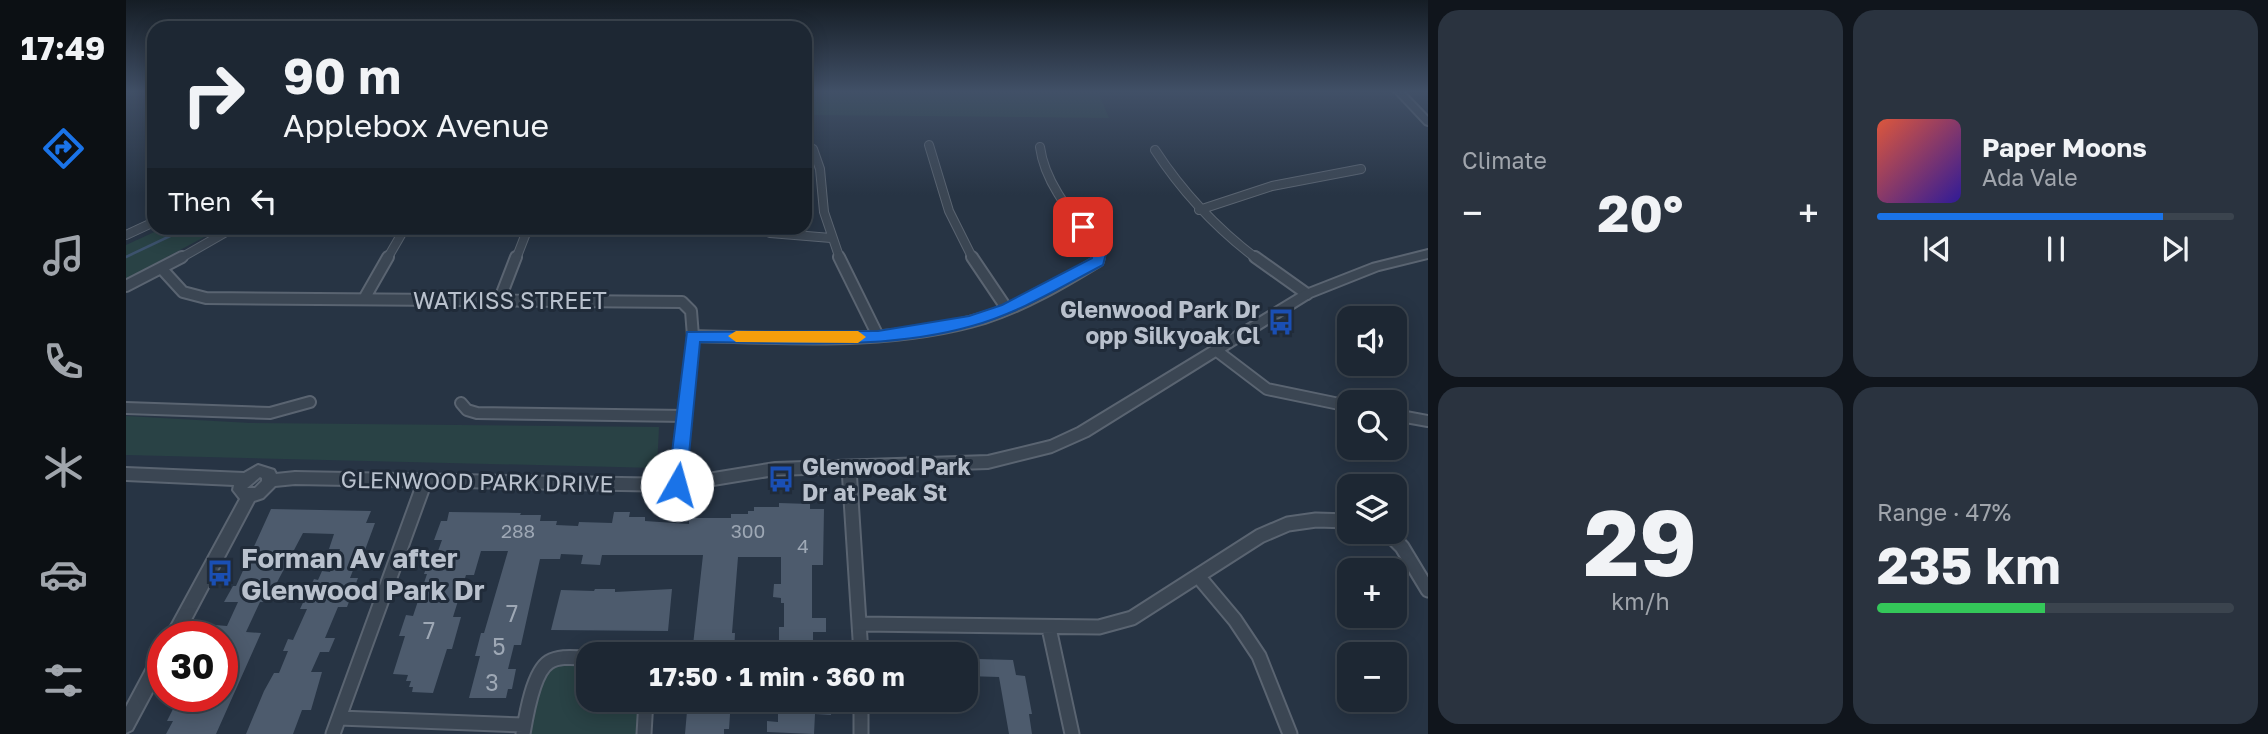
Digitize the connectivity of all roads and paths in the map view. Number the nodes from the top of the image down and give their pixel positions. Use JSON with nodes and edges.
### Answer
{"nodes":[{"id":1,"x":929,"y":145,"type":"dead end"},
{"id":2,"x":1040,"y":147,"type":"dead end"},
{"id":3,"x":812,"y":149,"type":"edge"},
{"id":4,"x":1156,"y":150,"type":"dead end"},
{"id":5,"x":1361,"y":169,"type":"dead end"},
{"id":6,"x":1199,"y":211,"type":"junction"},
{"id":7,"x":147,"y":225,"type":"edge"},
{"id":8,"x":126,"y":234,"type":"edge"},
{"id":9,"x":221,"y":235,"type":"edge"},
{"id":10,"x":401,"y":235,"type":"edge"},
{"id":11,"x":525,"y":235,"type":"edge"},
{"id":12,"x":794,"y":235,"type":"edge"},
{"id":13,"x":831,"y":238,"type":"junction"},
{"id":14,"x":1428,"y":254,"type":"edge"},
{"id":15,"x":162,"y":269,"type":"junction"},
{"id":16,"x":126,"y":286,"type":"edge"},
{"id":17,"x":1307,"y":294,"type":"junction"},
{"id":18,"x":364,"y":299,"type":"junction"},
{"id":19,"x":499,"y":301,"type":"junction"},
{"id":20,"x":1007,"y":309,"type":"junction"},
{"id":21,"x":693,"y":336,"type":"junction"},
{"id":22,"x":878,"y":337,"type":"junction"},
{"id":23,"x":1217,"y":351,"type":"junction"},
{"id":24,"x":310,"y":401,"type":"dead end"},
{"id":25,"x":461,"y":403,"type":"dead end"},
{"id":26,"x":1337,"y":404,"type":"edge"},
{"id":27,"x":126,"y":408,"type":"edge"},
{"id":28,"x":685,"y":416,"type":"junction"},
{"id":29,"x":1407,"y":417,"type":"edge"},
{"id":30,"x":1428,"y":421,"type":"edge"},
{"id":31,"x":849,"y":466,"type":"junction"},
{"id":32,"x":126,"y":474,"type":"edge"},
{"id":33,"x":244,"y":479,"type":"junction"},
{"id":34,"x":271,"y":480,"type":"junction"},
{"id":35,"x":425,"y":481,"type":"junction"},
{"id":36,"x":677,"y":485,"type":"junction"},
{"id":37,"x":249,"y":496,"type":"junction"},
{"id":38,"x":1337,"y":521,"type":"edge"},
{"id":39,"x":1399,"y":544,"type":"edge"},
{"id":40,"x":1198,"y":576,"type":"junction"},
{"id":41,"x":1428,"y":590,"type":"edge"},
{"id":42,"x":182,"y":621,"type":"edge"},
{"id":43,"x":860,"y":624,"type":"junction"},
{"id":44,"x":1049,"y":628,"type":"junction"},
{"id":45,"x":860,"y":642,"type":"edge"},
{"id":46,"x":576,"y":658,"type":"edge"},
{"id":47,"x":147,"y":685,"type":"edge"},
{"id":48,"x":645,"y":712,"type":"edge"},
{"id":49,"x":861,"y":712,"type":"edge"},
{"id":50,"x":339,"y":718,"type":"junction"},
{"id":51,"x":126,"y":724,"type":"edge"},
{"id":52,"x":524,"y":730,"type":"edge"},
{"id":53,"x":333,"y":734,"type":"edge"},
{"id":54,"x":643,"y":734,"type":"edge"},
{"id":55,"x":861,"y":734,"type":"edge"},
{"id":56,"x":1072,"y":734,"type":"edge"},
{"id":57,"x":1290,"y":734,"type":"edge"}],
"edges":[{"from":1,"to":20,"type":"street"},
{"from":2,"to":20,"type":"street"},
{"from":3,"to":13,"type":"street"},
{"from":4,"to":6,"type":"street"},
{"from":5,"to":6,"type":"street"},
{"from":6,"to":17,"type":"street"},
{"from":7,"to":8,"type":"street"},
{"from":9,"to":15,"type":"street"},
{"from":10,"to":18,"type":"street"},
{"from":11,"to":19,"type":"street"},
{"from":12,"to":13,"type":"street"},
{"from":13,"to":22,"type":"street"},
{"from":14,"to":17,"type":"street","name":"GLENWOOD PARK DRIVE"},
{"from":15,"to":16,"type":"street"},
{"from":15,"to":18,"type":"street","name":"WATKISS STREET"},
{"from":17,"to":23,"type":"street","name":"GLENWOOD PARK DRIVE"},
{"from":18,"to":19,"type":"street","name":"WATKISS STREET"},
{"from":19,"to":21,"type":"street","name":"WATKISS STREET"},
{"from":20,"to":22,"type":"street"},
{"from":21,"to":22,"type":"street"},
{"from":21,"to":28,"type":"street","name":"WATKISS STREET"},
{"from":23,"to":26,"type":"street"},
{"from":23,"to":31,"type":"street","name":"GLENWOOD PARK DRIVE"},
{"from":24,"to":27,"type":"street"},
{"from":25,"to":28,"type":"street"},
{"from":28,"to":36,"type":"street","name":"WATKISS STREET"},
{"from":29,"to":30,"type":"street"},
{"from":31,"to":36,"type":"street","name":"GLENWOOD PARK DRIVE"},
{"from":31,"to":43,"type":"street"},
{"from":32,"to":33,"type":"street"},
{"from":33,"to":34,"type":"street"},
{"from":33,"to":37,"type":"street"},
{"from":34,"to":35,"type":"street","name":"GLENWOOD PARK DRIVE"},
{"from":34,"to":37,"type":"street"},
{"from":35,"to":36,"type":"street","name":"GLENWOOD PARK DRIVE"},
{"from":35,"to":50,"type":"street"},
{"from":37,"to":42,"type":"street"},
{"from":38,"to":40,"type":"street"},
{"from":39,"to":41,"type":"street"},
{"from":40,"to":44,"type":"street"},
{"from":40,"to":57,"type":"street"},
{"from":43,"to":44,"type":"street"},
{"from":43,"to":45,"type":"street"},
{"from":44,"to":56,"type":"street"},
{"from":46,"to":52,"type":"street"},
{"from":47,"to":51,"type":"street"},
{"from":48,"to":54,"type":"street"},
{"from":49,"to":55,"type":"street"},
{"from":50,"to":52,"type":"street"},
{"from":50,"to":53,"type":"street"}]}
